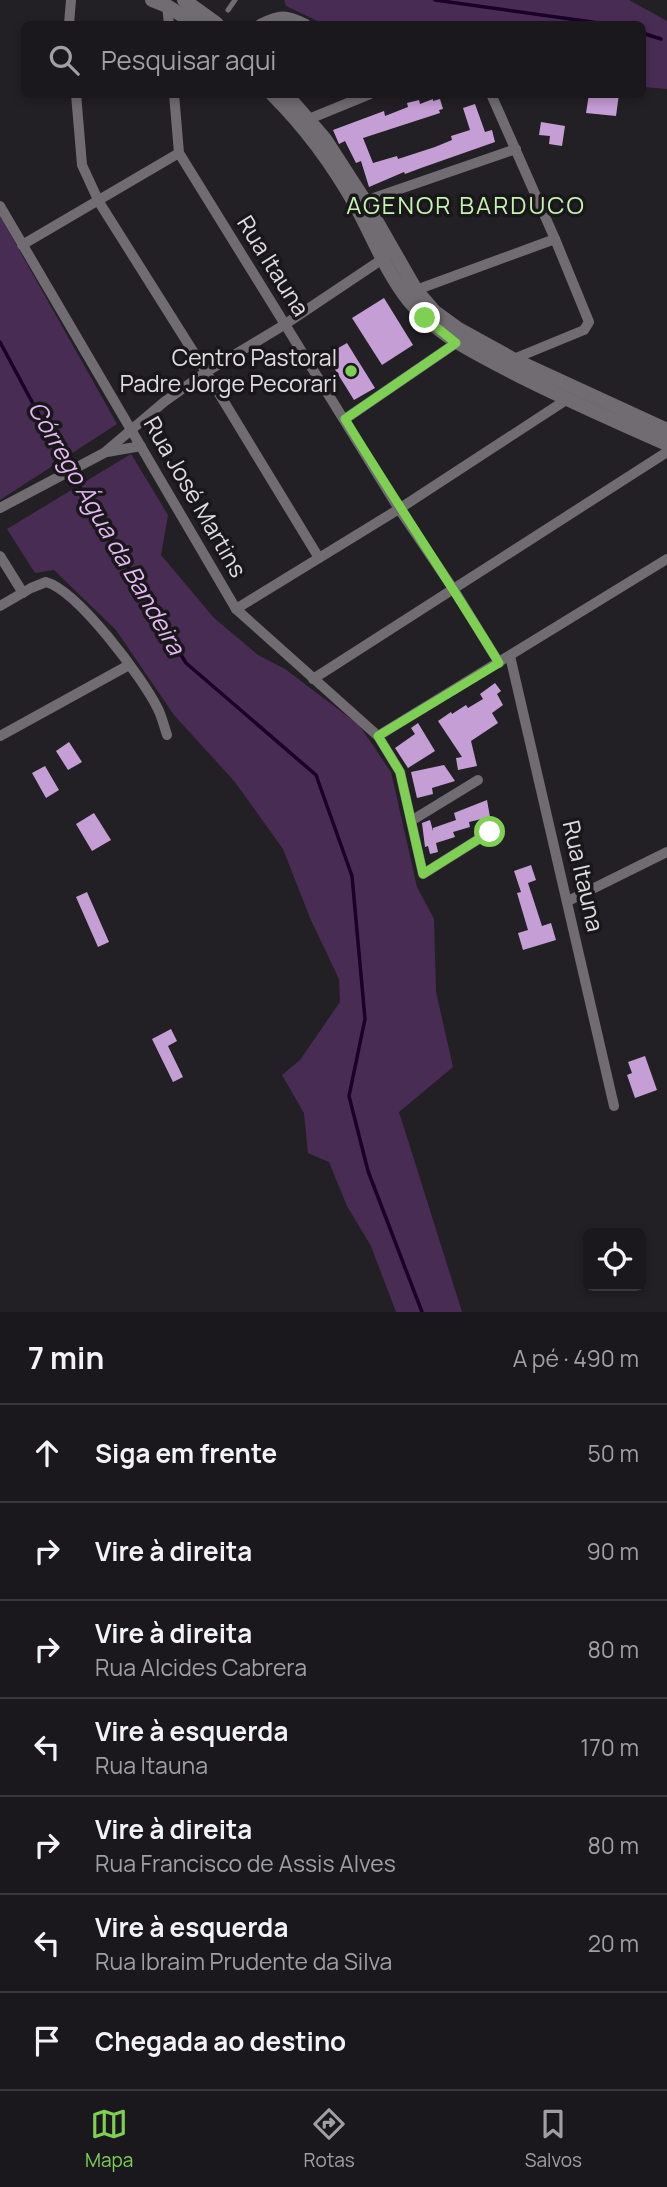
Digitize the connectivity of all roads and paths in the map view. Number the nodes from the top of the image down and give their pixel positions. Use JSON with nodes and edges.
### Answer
{"nodes":[{"id":1,"x":71,"y":0,"type":"edge"},
{"id":2,"x":152,"y":0,"type":"edge"},
{"id":3,"x":184,"y":0,"type":"edge"},
{"id":4,"x":235,"y":0,"type":"edge"},
{"id":5,"x":167,"y":6,"type":"junction"},
{"id":6,"x":228,"y":10,"type":"dead end"},
{"id":7,"x":69,"y":21,"type":"edge"},
{"id":8,"x":169,"y":21,"type":"edge"},
{"id":9,"x":192,"y":21,"type":"edge"},
{"id":10,"x":213,"y":21,"type":"edge"},
{"id":11,"x":266,"y":21,"type":"edge"},
{"id":12,"x":299,"y":21,"type":"edge"},
{"id":13,"x":75,"y":98,"type":"edge"},
{"id":14,"x":174,"y":98,"type":"edge"},
{"id":15,"x":276,"y":98,"type":"edge"},
{"id":16,"x":290,"y":98,"type":"edge"},
{"id":17,"x":360,"y":98,"type":"edge"},
{"id":18,"x":493,"y":98,"type":"edge"},
{"id":19,"x":309,"y":119,"type":"junction"},
{"id":20,"x":516,"y":149,"type":"junction"},
{"id":21,"x":179,"y":153,"type":"junction"},
{"id":22,"x":365,"y":201,"type":"junction"},
{"id":23,"x":99,"y":202,"type":"junction"},
{"id":24,"x":0,"y":206,"type":"edge"},
{"id":25,"x":555,"y":239,"type":"junction"},
{"id":26,"x":22,"y":245,"type":"junction"},
{"id":27,"x":387,"y":256,"type":"junction"},
{"id":28,"x":416,"y":290,"type":"junction"},
{"id":29,"x":284,"y":325,"type":"junction"},
{"id":30,"x":456,"y":343,"type":"junction"},
{"id":31,"x":506,"y":362,"type":"junction"},
{"id":32,"x":206,"y":372,"type":"junction"},
{"id":33,"x":566,"y":400,"type":"junction"},
{"id":34,"x":345,"y":419,"type":"junction"},
{"id":35,"x":131,"y":429,"type":"junction"},
{"id":36,"x":667,"y":430,"type":"edge"},
{"id":37,"x":667,"y":444,"type":"edge"},
{"id":38,"x":141,"y":446,"type":"junction"},
{"id":39,"x":667,"y":452,"type":"edge"},
{"id":40,"x":104,"y":453,"type":"junction"},
{"id":41,"x":0,"y":508,"type":"edge"},
{"id":42,"x":399,"y":509,"type":"junction"},
{"id":43,"x":0,"y":556,"type":"edge"},
{"id":44,"x":319,"y":558,"type":"junction"},
{"id":45,"x":667,"y":559,"type":"edge"},
{"id":46,"x":454,"y":590,"type":"junction"},
{"id":47,"x":23,"y":593,"type":"junction"},
{"id":48,"x":0,"y":606,"type":"edge"},
{"id":49,"x":236,"y":609,"type":"junction"},
{"id":50,"x":510,"y":656,"type":"junction"},
{"id":51,"x":499,"y":663,"type":"junction"},
{"id":52,"x":129,"y":665,"type":"junction"},
{"id":53,"x":313,"y":679,"type":"junction"},
{"id":54,"x":167,"y":735,"type":"dead end"},
{"id":55,"x":0,"y":736,"type":"edge"},
{"id":56,"x":378,"y":736,"type":"junction"},
{"id":57,"x":478,"y":780,"type":"dead end"},
{"id":58,"x":411,"y":821,"type":"junction"},
{"id":59,"x":490,"y":832,"type":"dead end"},
{"id":60,"x":667,"y":852,"type":"edge"},
{"id":61,"x":568,"y":901,"type":"junction"},
{"id":62,"x":614,"y":1106,"type":"dead end"}],
"edges":[{"from":1,"to":7,"type":"street"},
{"from":2,"to":5,"type":"street"},
{"from":3,"to":10,"type":"street"},
{"from":4,"to":6,"type":"lane"},
{"from":5,"to":8,"type":"street"},
{"from":5,"to":9,"type":"street"},
{"from":11,"to":12,"type":"street"},
{"from":13,"to":23,"type":"street"},
{"from":14,"to":21,"type":"street","name":"Rua Itauna"},
{"from":15,"to":27,"type":"street"},
{"from":16,"to":19,"type":"street"},
{"from":17,"to":19,"type":"street"},
{"from":18,"to":20,"type":"street"},
{"from":19,"to":22,"type":"street"},
{"from":20,"to":22,"type":"street"},
{"from":20,"to":25,"type":"street"},
{"from":21,"to":23,"type":"street"},
{"from":21,"to":29,"type":"street","name":"Rua Itauna"},
{"from":22,"to":27,"type":"street"},
{"from":23,"to":26,"type":"street"},
{"from":23,"to":32,"type":"street"},
{"from":24,"to":26,"type":"street","name":"Rua José Martins"},
{"from":25,"to":28,"type":"street"},
{"from":25,"to":31,"type":"street"},
{"from":26,"to":35,"type":"street","name":"Rua José Martins"},
{"from":27,"to":28,"type":"street"},
{"from":27,"to":29,"type":"street"},
{"from":27,"to":30,"type":"street"},
{"from":28,"to":31,"type":"street"},
{"from":29,"to":32,"type":"street"},
{"from":29,"to":34,"type":"street","name":"Rua Itauna"},
{"from":30,"to":31,"type":"street"},
{"from":30,"to":34,"type":"street"},
{"from":31,"to":33,"type":"street"},
{"from":31,"to":36,"type":"street"},
{"from":32,"to":35,"type":"street"},
{"from":32,"to":44,"type":"street"},
{"from":33,"to":37,"type":"street"},
{"from":33,"to":42,"type":"street"},
{"from":34,"to":42,"type":"street","name":"Rua Itauna"},
{"from":35,"to":38,"type":"street","name":"Rua José Martins"},
{"from":35,"to":40,"type":"street"},
{"from":38,"to":40,"type":"street"},
{"from":38,"to":49,"type":"street","name":"Rua José Martins"},
{"from":39,"to":46,"type":"street"},
{"from":40,"to":41,"type":"street"},
{"from":42,"to":44,"type":"street"},
{"from":42,"to":46,"type":"street","name":"Rua Itauna"},
{"from":43,"to":47,"type":"street"},
{"from":44,"to":49,"type":"street"},
{"from":45,"to":50,"type":"street"},
{"from":46,"to":51,"type":"street","name":"Rua Itauna"},
{"from":46,"to":53,"type":"street"},
{"from":47,"to":48,"type":"street"},
{"from":47,"to":52,"type":"street"},
{"from":49,"to":53,"type":"street","name":"Rua José Martins"},
{"from":50,"to":51,"type":"street"},
{"from":50,"to":61,"type":"street","name":"Rua Itauna"},
{"from":51,"to":56,"type":"street"},
{"from":52,"to":54,"type":"street"},
{"from":52,"to":55,"type":"street"},
{"from":53,"to":56,"type":"street","name":"Rua José Martins"},
{"from":56,"to":58,"type":"street","name":"Rua José Martins"},
{"from":57,"to":58,"type":"street"},
{"from":58,"to":59,"type":"street","name":"Rua José Martins"},
{"from":60,"to":61,"type":"street"},
{"from":61,"to":62,"type":"street","name":"Rua Itauna"}]}
